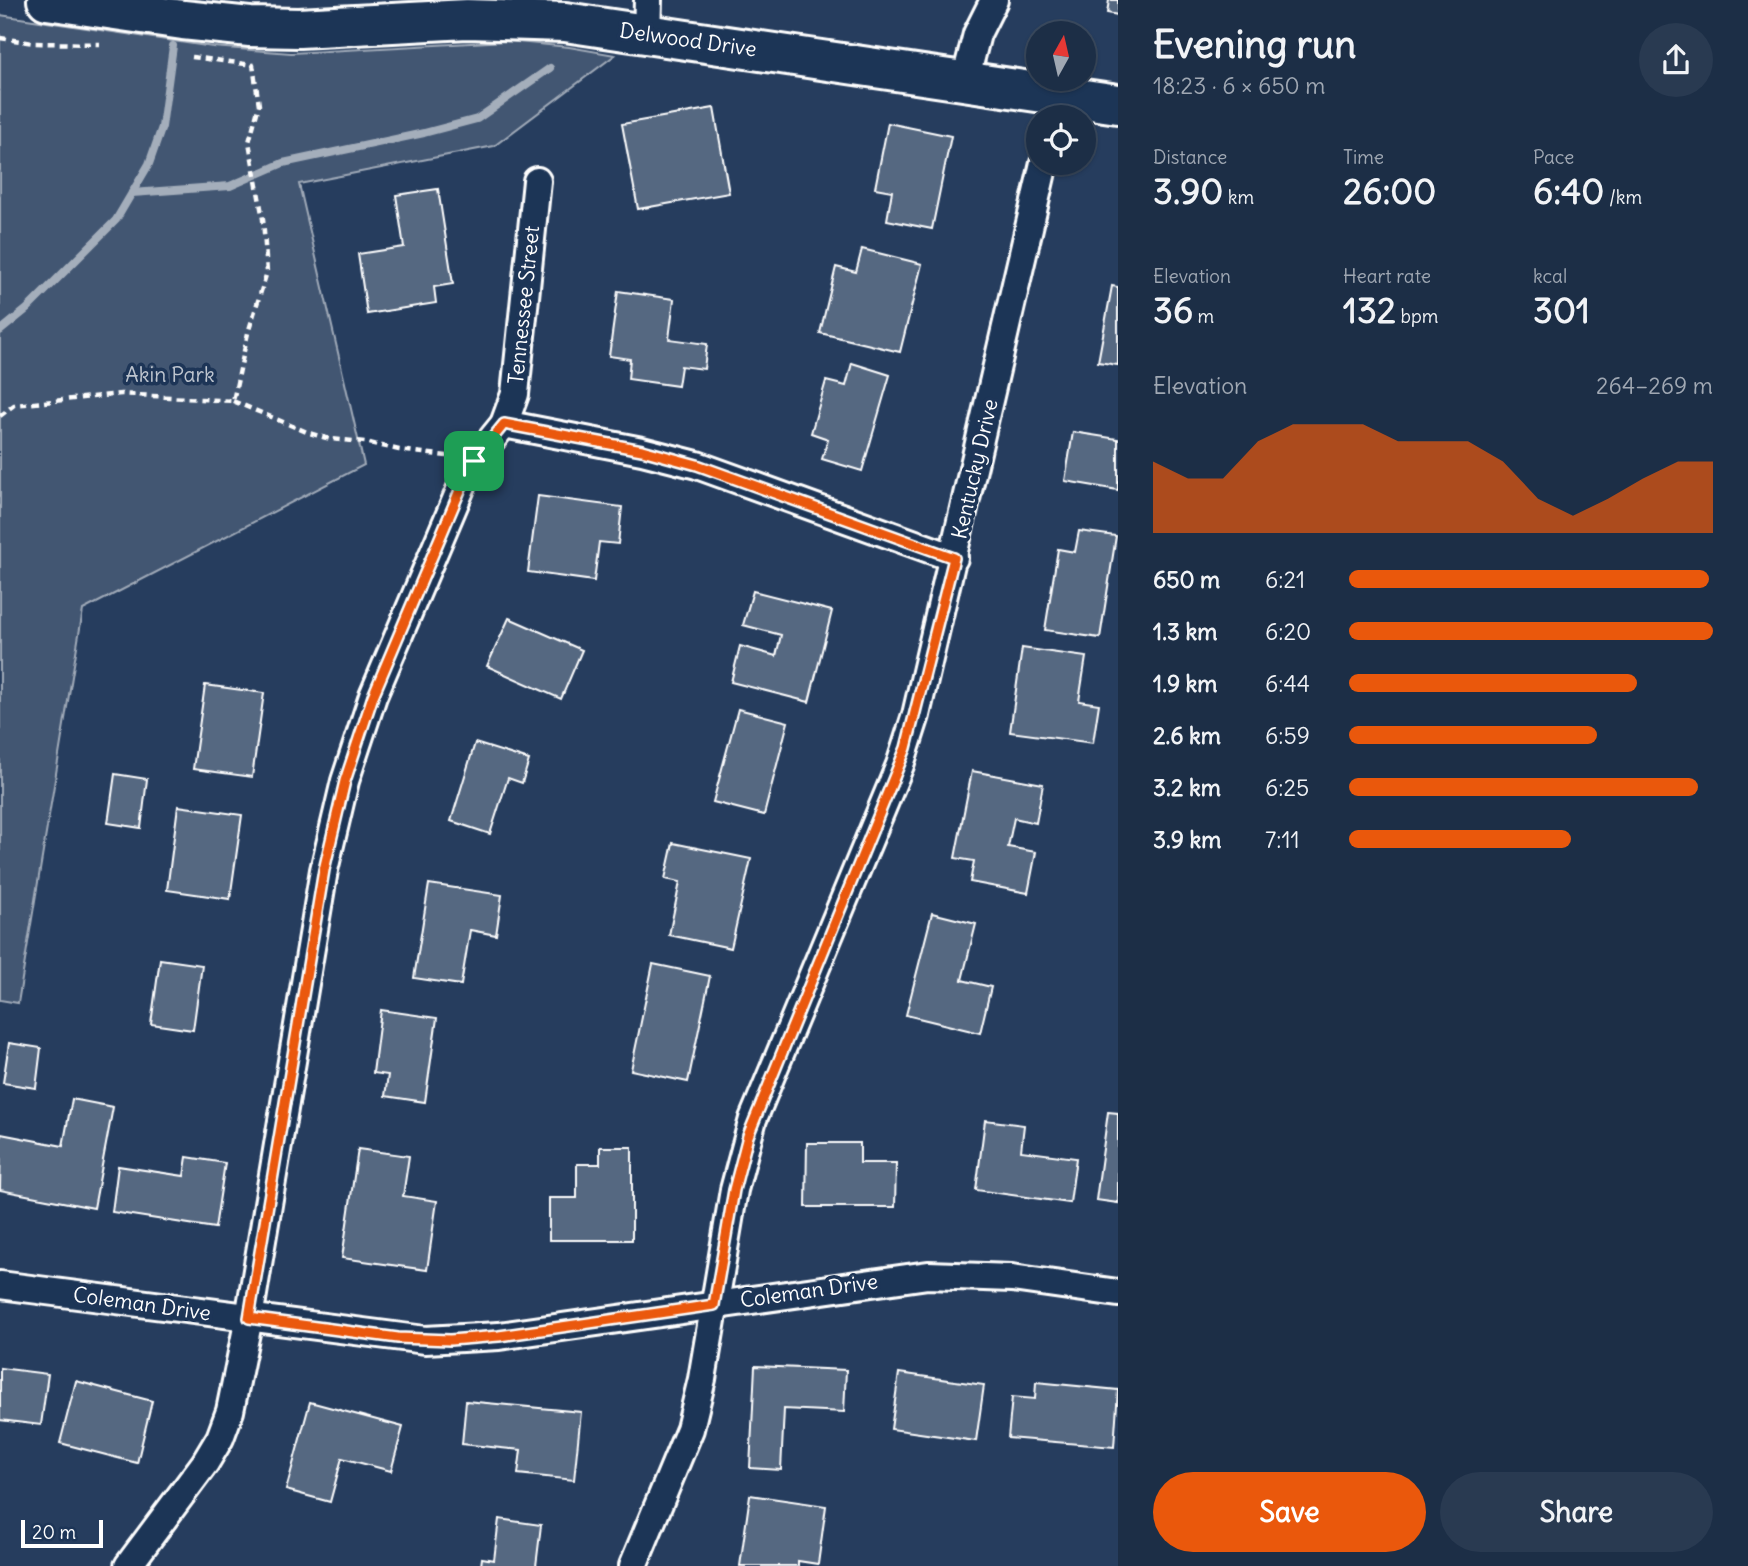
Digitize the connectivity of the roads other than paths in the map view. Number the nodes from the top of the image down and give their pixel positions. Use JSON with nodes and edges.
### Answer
{"nodes":[{"id":1,"x":47,"y":0,"type":"edge"},
{"id":2,"x":994,"y":0,"type":"edge"},
{"id":3,"x":648,"y":17,"type":"edge"},
{"id":4,"x":965,"y":81,"type":"junction"},
{"id":5,"x":1118,"y":104,"type":"edge"},
{"id":6,"x":1053,"y":105,"type":"edge"},
{"id":7,"x":1088,"y":105,"type":"edge"},
{"id":8,"x":1041,"y":175,"type":"edge"},
{"id":9,"x":537,"y":181,"type":"dead end"},
{"id":10,"x":504,"y":424,"type":"junction"},
{"id":11,"x":954,"y":558,"type":"junction"},
{"id":12,"x":0,"y":1285,"type":"edge"},
{"id":13,"x":1118,"y":1293,"type":"edge"},
{"id":14,"x":714,"y":1305,"type":"junction"},
{"id":15,"x":249,"y":1318,"type":"junction"},
{"id":16,"x":128,"y":1566,"type":"edge"},
{"id":17,"x":633,"y":1566,"type":"edge"}],
"edges":[{"from":1,"to":3,"type":"street","name":"Delwood Drive"},
{"from":2,"to":4,"type":"street"},
{"from":3,"to":4,"type":"street","name":"Delwood Drive"},
{"from":4,"to":6,"type":"street","name":"Delwood Drive"},
{"from":5,"to":7,"type":"street","name":"Delwood Drive"},
{"from":8,"to":11,"type":"street","name":"Kentucky Drive"},
{"from":9,"to":10,"type":"street","name":"Tennessee Street"},
{"from":10,"to":11,"type":"street"},
{"from":10,"to":15,"type":"street","name":"Tennessee Street"},
{"from":11,"to":14,"type":"street","name":"Kentucky Drive"},
{"from":12,"to":15,"type":"street","name":"Coleman Drive"},
{"from":13,"to":14,"type":"street","name":"Coleman Drive"},
{"from":14,"to":15,"type":"street","name":"Coleman Drive"},
{"from":14,"to":17,"type":"street","name":"Kentucky Drive"},
{"from":15,"to":16,"type":"street","name":"Tennessee Street"}]}
